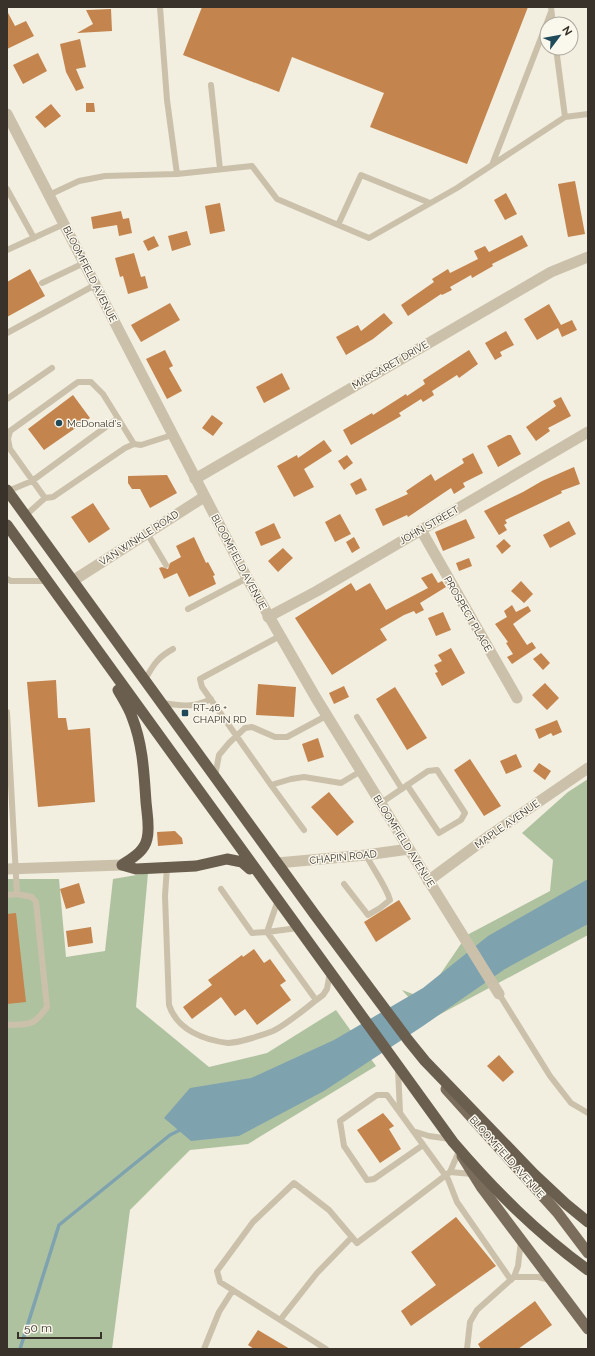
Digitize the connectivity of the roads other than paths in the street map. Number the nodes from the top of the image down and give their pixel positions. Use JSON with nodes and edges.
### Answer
{"nodes":[{"id":1,"x":160,"y":7,"type":"edge"},
{"id":2,"x":551,"y":9,"type":"edge"},
{"id":3,"x":557,"y":56,"type":"edge"},
{"id":4,"x":211,"y":85,"type":"dead end"},
{"id":5,"x":588,"y":114,"type":"edge"},
{"id":6,"x":565,"y":117,"type":"junction"},
{"id":7,"x":8,"y":119,"type":"edge"},
{"id":8,"x":492,"y":165,"type":"junction"},
{"id":9,"x":220,"y":169,"type":"junction"},
{"id":10,"x":177,"y":174,"type":"junction"},
{"id":11,"x":7,"y":189,"type":"edge"},
{"id":12,"x":49,"y":195,"type":"junction"},
{"id":13,"x":430,"y":204,"type":"junction"},
{"id":14,"x":64,"y":224,"type":"junction"},
{"id":15,"x":338,"y":225,"type":"junction"},
{"id":16,"x":34,"y":238,"type":"junction"},
{"id":17,"x":7,"y":250,"type":"edge"},
{"id":18,"x":588,"y":257,"type":"edge"},
{"id":19,"x":84,"y":263,"type":"junction"},
{"id":20,"x":42,"y":283,"type":"dead end"},
{"id":21,"x":95,"y":285,"type":"junction"},
{"id":22,"x":7,"y":333,"type":"edge"},
{"id":23,"x":52,"y":368,"type":"dead end"},
{"id":24,"x":7,"y":399,"type":"edge"},
{"id":25,"x":118,"y":418,"type":"junction"},
{"id":26,"x":588,"y":432,"type":"edge"},
{"id":27,"x":172,"y":435,"type":"junction"},
{"id":28,"x":134,"y":444,"type":"junction"},
{"id":29,"x":195,"y":479,"type":"junction"},
{"id":30,"x":32,"y":481,"type":"junction"},
{"id":31,"x":8,"y":490,"type":"edge"},
{"id":32,"x":204,"y":496,"type":"junction"},
{"id":33,"x":45,"y":498,"type":"junction"},
{"id":34,"x":26,"y":515,"type":"junction"},
{"id":35,"x":7,"y":526,"type":"edge"},
{"id":36,"x":421,"y":530,"type":"junction"},
{"id":37,"x":147,"y":533,"type":"junction"},
{"id":38,"x":166,"y":565,"type":"dead end"},
{"id":39,"x":247,"y":578,"type":"junction"},
{"id":40,"x":7,"y":579,"type":"edge"},
{"id":41,"x":74,"y":580,"type":"junction"},
{"id":42,"x":47,"y":581,"type":"junction"},
{"id":43,"x":188,"y":609,"type":"dead end"},
{"id":44,"x":268,"y":617,"type":"junction"},
{"id":45,"x":280,"y":636,"type":"junction"},
{"id":46,"x":173,"y":649,"type":"dead end"},
{"id":47,"x":99,"y":654,"type":"junction"},
{"id":48,"x":145,"y":680,"type":"junction"},
{"id":49,"x":517,"y":698,"type":"dead end"},
{"id":50,"x":211,"y":700,"type":"junction"},
{"id":51,"x":162,"y":703,"type":"junction"},
{"id":52,"x":7,"y":712,"type":"edge"},
{"id":53,"x":326,"y":716,"type":"junction"},
{"id":54,"x":358,"y":717,"type":"dead end"},
{"id":55,"x":237,"y":736,"type":"junction"},
{"id":56,"x":588,"y":768,"type":"edge"},
{"id":57,"x":361,"y":771,"type":"junction"},
{"id":58,"x":215,"y":776,"type":"junction"},
{"id":59,"x":271,"y":785,"type":"junction"},
{"id":60,"x":404,"y":787,"type":"junction"},
{"id":61,"x":381,"y":803,"type":"junction"},
{"id":62,"x":304,"y":830,"type":"dead end"},
{"id":63,"x":409,"y":849,"type":"junction"},
{"id":64,"x":366,"y":855,"type":"junction"},
{"id":65,"x":278,"y":863,"type":"junction"},
{"id":66,"x":122,"y":865,"type":"junction"},
{"id":67,"x":167,"y":867,"type":"junction"},
{"id":68,"x":12,"y":869,"type":"edge"},
{"id":69,"x":263,"y":881,"type":"junction"},
{"id":70,"x":428,"y":881,"type":"junction"},
{"id":71,"x":344,"y":884,"type":"dead end"},
{"id":72,"x":221,"y":889,"type":"dead end"},
{"id":73,"x":17,"y":894,"type":"junction"},
{"id":74,"x":7,"y":895,"type":"edge"},
{"id":75,"x":278,"y":900,"type":"junction"},
{"id":76,"x":298,"y":928,"type":"junction"},
{"id":77,"x":267,"y":932,"type":"junction"},
{"id":78,"x":330,"y":972,"type":"junction"},
{"id":79,"x":499,"y":994,"type":"joint"},
{"id":80,"x":316,"y":1000,"type":"junction"},
{"id":81,"x":7,"y":1025,"type":"edge"},
{"id":82,"x":426,"y":1062,"type":"junction"},
{"id":83,"x":397,"y":1064,"type":"junction"},
{"id":84,"x":400,"y":1113,"type":"junction"},
{"id":85,"x":588,"y":1113,"type":"edge"},
{"id":86,"x":413,"y":1131,"type":"junction"},
{"id":87,"x":455,"y":1144,"type":"junction"},
{"id":88,"x":423,"y":1145,"type":"junction"},
{"id":89,"x":448,"y":1173,"type":"junction"},
{"id":90,"x":473,"y":1174,"type":"junction"},
{"id":91,"x":588,"y":1222,"type":"edge"},
{"id":92,"x":352,"y":1237,"type":"junction"},
{"id":93,"x":521,"y":1241,"type":"junction"},
{"id":94,"x":588,"y":1253,"type":"edge"},
{"id":95,"x":588,"y":1270,"type":"edge"},
{"id":96,"x":513,"y":1278,"type":"junction"},
{"id":97,"x":550,"y":1280,"type":"junction"},
{"id":98,"x":233,"y":1290,"type":"junction"},
{"id":99,"x":280,"y":1320,"type":"junction"},
{"id":100,"x":588,"y":1329,"type":"edge"},
{"id":101,"x":204,"y":1349,"type":"edge"},
{"id":102,"x":326,"y":1349,"type":"edge"},
{"id":103,"x":467,"y":1349,"type":"edge"}],
"edges":[{"from":1,"to":10,"type":"lane"},
{"from":2,"to":8,"type":"lane"},
{"from":3,"to":6,"type":"lane"},
{"from":4,"to":9,"type":"lane"},
{"from":5,"to":6,"type":"lane"},
{"from":6,"to":8,"type":"lane"},
{"from":7,"to":12,"type":"street","name":"BLOOMFIELD AVENUE"},
{"from":8,"to":13,"type":"lane"},
{"from":9,"to":10,"type":"lane"},
{"from":9,"to":15,"type":"lane"},
{"from":10,"to":12,"type":"lane"},
{"from":11,"to":16,"type":"lane"},
{"from":12,"to":14,"type":"street","name":"BLOOMFIELD AVENUE"},
{"from":13,"to":15,"type":"lane"},
{"from":13,"to":15,"type":"lane"},
{"from":14,"to":16,"type":"lane"},
{"from":14,"to":19,"type":"street","name":"BLOOMFIELD AVENUE"},
{"from":16,"to":17,"type":"lane"},
{"from":18,"to":29,"type":"street","name":"MARGARET DRIVE"},
{"from":19,"to":20,"type":"lane"},
{"from":19,"to":21,"type":"street","name":"BLOOMFIELD AVENUE"},
{"from":21,"to":22,"type":"lane"},
{"from":21,"to":27,"type":"street","name":"BLOOMFIELD AVENUE"},
{"from":23,"to":24,"type":"lane"},
{"from":25,"to":28,"type":"lane"},
{"from":25,"to":30,"type":"lane"},
{"from":25,"to":30,"type":"lane"},
{"from":26,"to":36,"type":"street","name":"JOHN STREET"},
{"from":27,"to":28,"type":"lane"},
{"from":27,"to":29,"type":"street","name":"BLOOMFIELD AVENUE"},
{"from":28,"to":33,"type":"lane"},
{"from":29,"to":32,"type":"street","name":"BLOOMFIELD AVENUE"},
{"from":30,"to":31,"type":"lane"},
{"from":30,"to":33,"type":"lane"},
{"from":31,"to":34,"type":"highway"},
{"from":32,"to":37,"type":"street","name":"VAN WINKLE ROAD"},
{"from":32,"to":39,"type":"street","name":"BLOOMFIELD AVENUE"},
{"from":33,"to":34,"type":"lane"},
{"from":34,"to":41,"type":"highway"},
{"from":35,"to":42,"type":"highway"},
{"from":36,"to":44,"type":"street","name":"JOHN STREET"},
{"from":36,"to":49,"type":"street","name":"PROSPECT PLACE"},
{"from":37,"to":38,"type":"lane"},
{"from":37,"to":41,"type":"street","name":"VAN WINKLE ROAD"},
{"from":39,"to":43,"type":"lane"},
{"from":39,"to":44,"type":"street","name":"BLOOMFIELD AVENUE"},
{"from":40,"to":42,"type":"lane"},
{"from":41,"to":48,"type":"highway"},
{"from":42,"to":47,"type":"highway"},
{"from":44,"to":45,"type":"street","name":"BLOOMFIELD AVENUE"},
{"from":45,"to":50,"type":"lane"},
{"from":45,"to":53,"type":"street","name":"BLOOMFIELD AVENUE"},
{"from":46,"to":48,"type":"lane"},
{"from":47,"to":66,"type":"highway"},
{"from":47,"to":69,"type":"highway"},
{"from":48,"to":51,"type":"highway"},
{"from":50,"to":51,"type":"lane"},
{"from":50,"to":55,"type":"lane"},
{"from":51,"to":58,"type":"highway"},
{"from":52,"to":68,"type":"lane"},
{"from":53,"to":55,"type":"lane"},
{"from":53,"to":57,"type":"street","name":"BLOOMFIELD AVENUE"},
{"from":54,"to":60,"type":"lane"},
{"from":55,"to":58,"type":"lane"},
{"from":55,"to":59,"type":"lane"},
{"from":56,"to":70,"type":"street","name":"MAPLE AVENUE"},
{"from":57,"to":59,"type":"lane"},
{"from":57,"to":61,"type":"street","name":"BLOOMFIELD AVENUE"},
{"from":58,"to":65,"type":"highway"},
{"from":59,"to":62,"type":"lane"},
{"from":60,"to":60,"type":"lane"},
{"from":60,"to":61,"type":"lane"},
{"from":61,"to":63,"type":"street","name":"BLOOMFIELD AVENUE"},
{"from":63,"to":64,"type":"street","name":"CHAPIN ROAD"},
{"from":63,"to":70,"type":"street","name":"BLOOMFIELD AVENUE"},
{"from":64,"to":65,"type":"street","name":"CHAPIN ROAD"},
{"from":64,"to":71,"type":"lane"},
{"from":65,"to":82,"type":"highway"},
{"from":66,"to":67,"type":"highway"},
{"from":66,"to":68,"type":"street"},
{"from":67,"to":69,"type":"highway"},
{"from":67,"to":80,"type":"lane"},
{"from":68,"to":73,"type":"lane"},
{"from":69,"to":75,"type":"highway"},
{"from":70,"to":79,"type":"street","name":"BLOOMFIELD AVENUE"},
{"from":72,"to":77,"type":"lane"},
{"from":73,"to":74,"type":"lane"},
{"from":73,"to":81,"type":"lane"},
{"from":75,"to":76,"type":"highway"},
{"from":75,"to":77,"type":"lane"},
{"from":76,"to":77,"type":"lane"},
{"from":76,"to":78,"type":"highway"},
{"from":77,"to":80,"type":"lane"},
{"from":78,"to":80,"type":"lane"},
{"from":78,"to":83,"type":"highway"},
{"from":79,"to":85,"type":"lane"},
{"from":82,"to":91,"type":"highway"},
{"from":82,"to":94,"type":"main road","name":"BLOOMFIELD AVENUE"},
{"from":83,"to":84,"type":"lane"},
{"from":83,"to":87,"type":"highway"},
{"from":84,"to":86,"type":"lane"},
{"from":84,"to":88,"type":"lane"},
{"from":86,"to":87,"type":"lane"},
{"from":86,"to":88,"type":"lane"},
{"from":87,"to":89,"type":"lane"},
{"from":87,"to":90,"type":"main road"},
{"from":87,"to":95,"type":"highway"},
{"from":88,"to":89,"type":"lane"},
{"from":89,"to":90,"type":"lane"},
{"from":89,"to":92,"type":"lane"},
{"from":89,"to":96,"type":"lane"},
{"from":90,"to":93,"type":"main road"},
{"from":92,"to":98,"type":"lane"},
{"from":92,"to":99,"type":"lane"},
{"from":93,"to":96,"type":"lane"},
{"from":93,"to":97,"type":"main road"},
{"from":96,"to":97,"type":"lane"},
{"from":96,"to":103,"type":"lane"},
{"from":97,"to":100,"type":"main road"},
{"from":98,"to":99,"type":"lane"},
{"from":98,"to":101,"type":"lane"},
{"from":99,"to":102,"type":"lane"}]}
